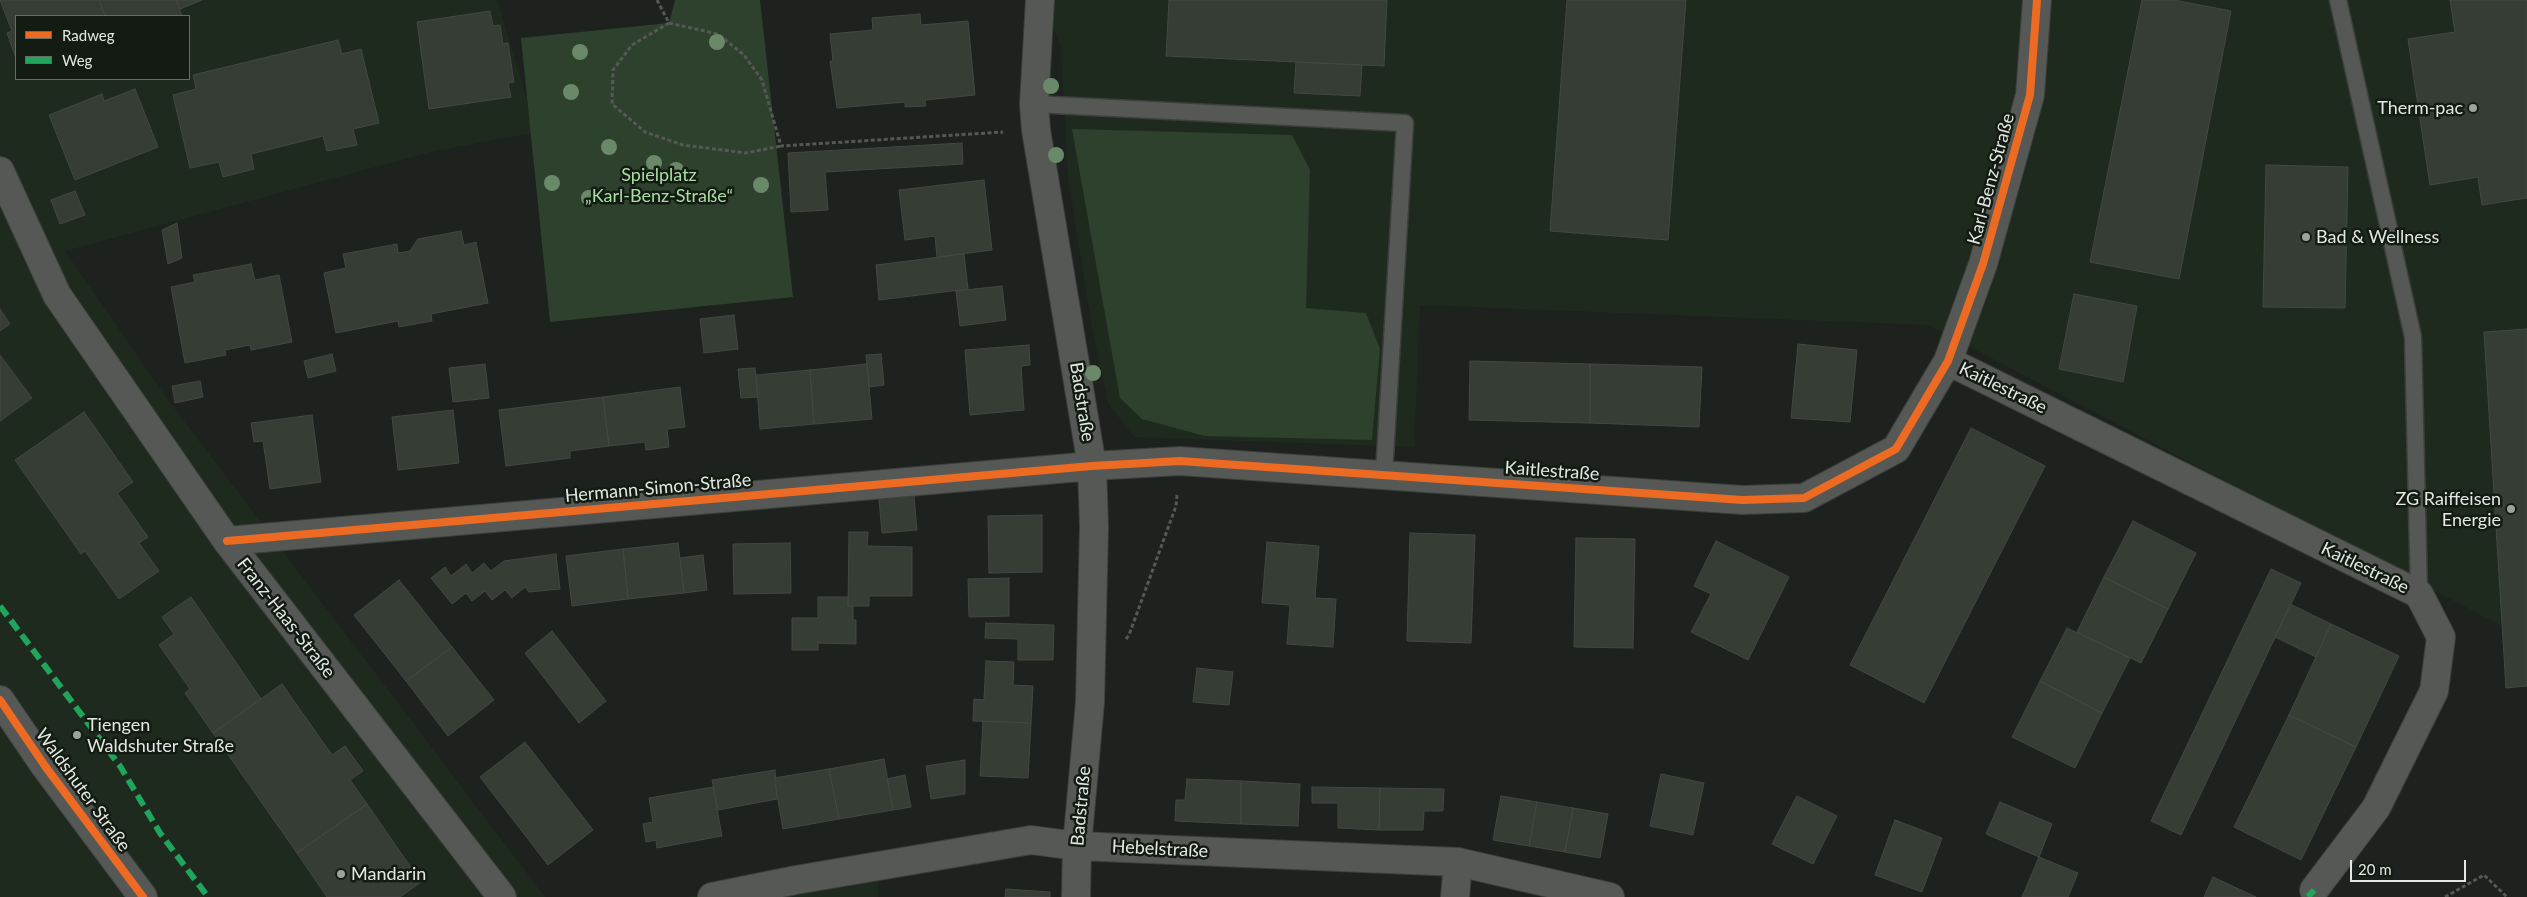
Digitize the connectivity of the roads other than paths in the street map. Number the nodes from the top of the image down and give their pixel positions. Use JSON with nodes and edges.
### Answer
{"nodes":[{"id":1,"x":1040,"y":0,"type":"edge"},
{"id":2,"x":2037,"y":0,"type":"edge"},
{"id":3,"x":2338,"y":0,"type":"edge"},
{"id":4,"x":1034,"y":104,"type":"junction"},
{"id":5,"x":0,"y":171,"type":"edge"},
{"id":6,"x":1948,"y":361,"type":"junction"},
{"id":7,"x":1092,"y":466,"type":"junction"},
{"id":8,"x":1384,"y":474,"type":"junction"},
{"id":9,"x":227,"y":541,"type":"junction"},
{"id":10,"x":2419,"y":594,"type":"junction"},
{"id":11,"x":0,"y":700,"type":"edge"},
{"id":12,"x":1077,"y":846,"type":"junction"},
{"id":13,"x":1458,"y":862,"type":"junction"},
{"id":14,"x":2314,"y":890,"type":"dead end"},
{"id":15,"x":143,"y":897,"type":"edge"},
{"id":16,"x":502,"y":897,"type":"edge"},
{"id":17,"x":712,"y":897,"type":"edge"},
{"id":18,"x":1076,"y":897,"type":"edge"},
{"id":19,"x":1455,"y":897,"type":"edge"},
{"id":20,"x":1610,"y":897,"type":"edge"}],
"edges":[{"from":1,"to":4,"type":"street","name":"Badstraße"},
{"from":2,"to":6,"type":"street","name":"Karl-Benz-Straße"},
{"from":3,"to":10,"type":"lane"},
{"from":4,"to":7,"type":"street","name":"Badstraße"},
{"from":4,"to":8,"type":"lane"},
{"from":5,"to":9,"type":"street","name":"Franz-Haas-Straße"},
{"from":6,"to":8,"type":"street","name":"Kaitlestraße"},
{"from":6,"to":10,"type":"street","name":"Kaitlestraße"},
{"from":7,"to":8,"type":"street","name":"Kaitlestraße"},
{"from":7,"to":9,"type":"street","name":"Hermann-Simon-Straße"},
{"from":7,"to":12,"type":"street","name":"Badstraße"},
{"from":9,"to":16,"type":"street","name":"Franz-Haas-Straße"},
{"from":10,"to":14,"type":"street","name":"Kaitlestraße"},
{"from":11,"to":15,"type":"street","name":"Waldshuter Straße"},
{"from":12,"to":13,"type":"street","name":"Hebelstraße"},
{"from":12,"to":17,"type":"street","name":"Hebelstraße"},
{"from":12,"to":18,"type":"street","name":"Badstraße"},
{"from":13,"to":19,"type":"street"},
{"from":13,"to":20,"type":"street","name":"Hebelstraße"}]}
